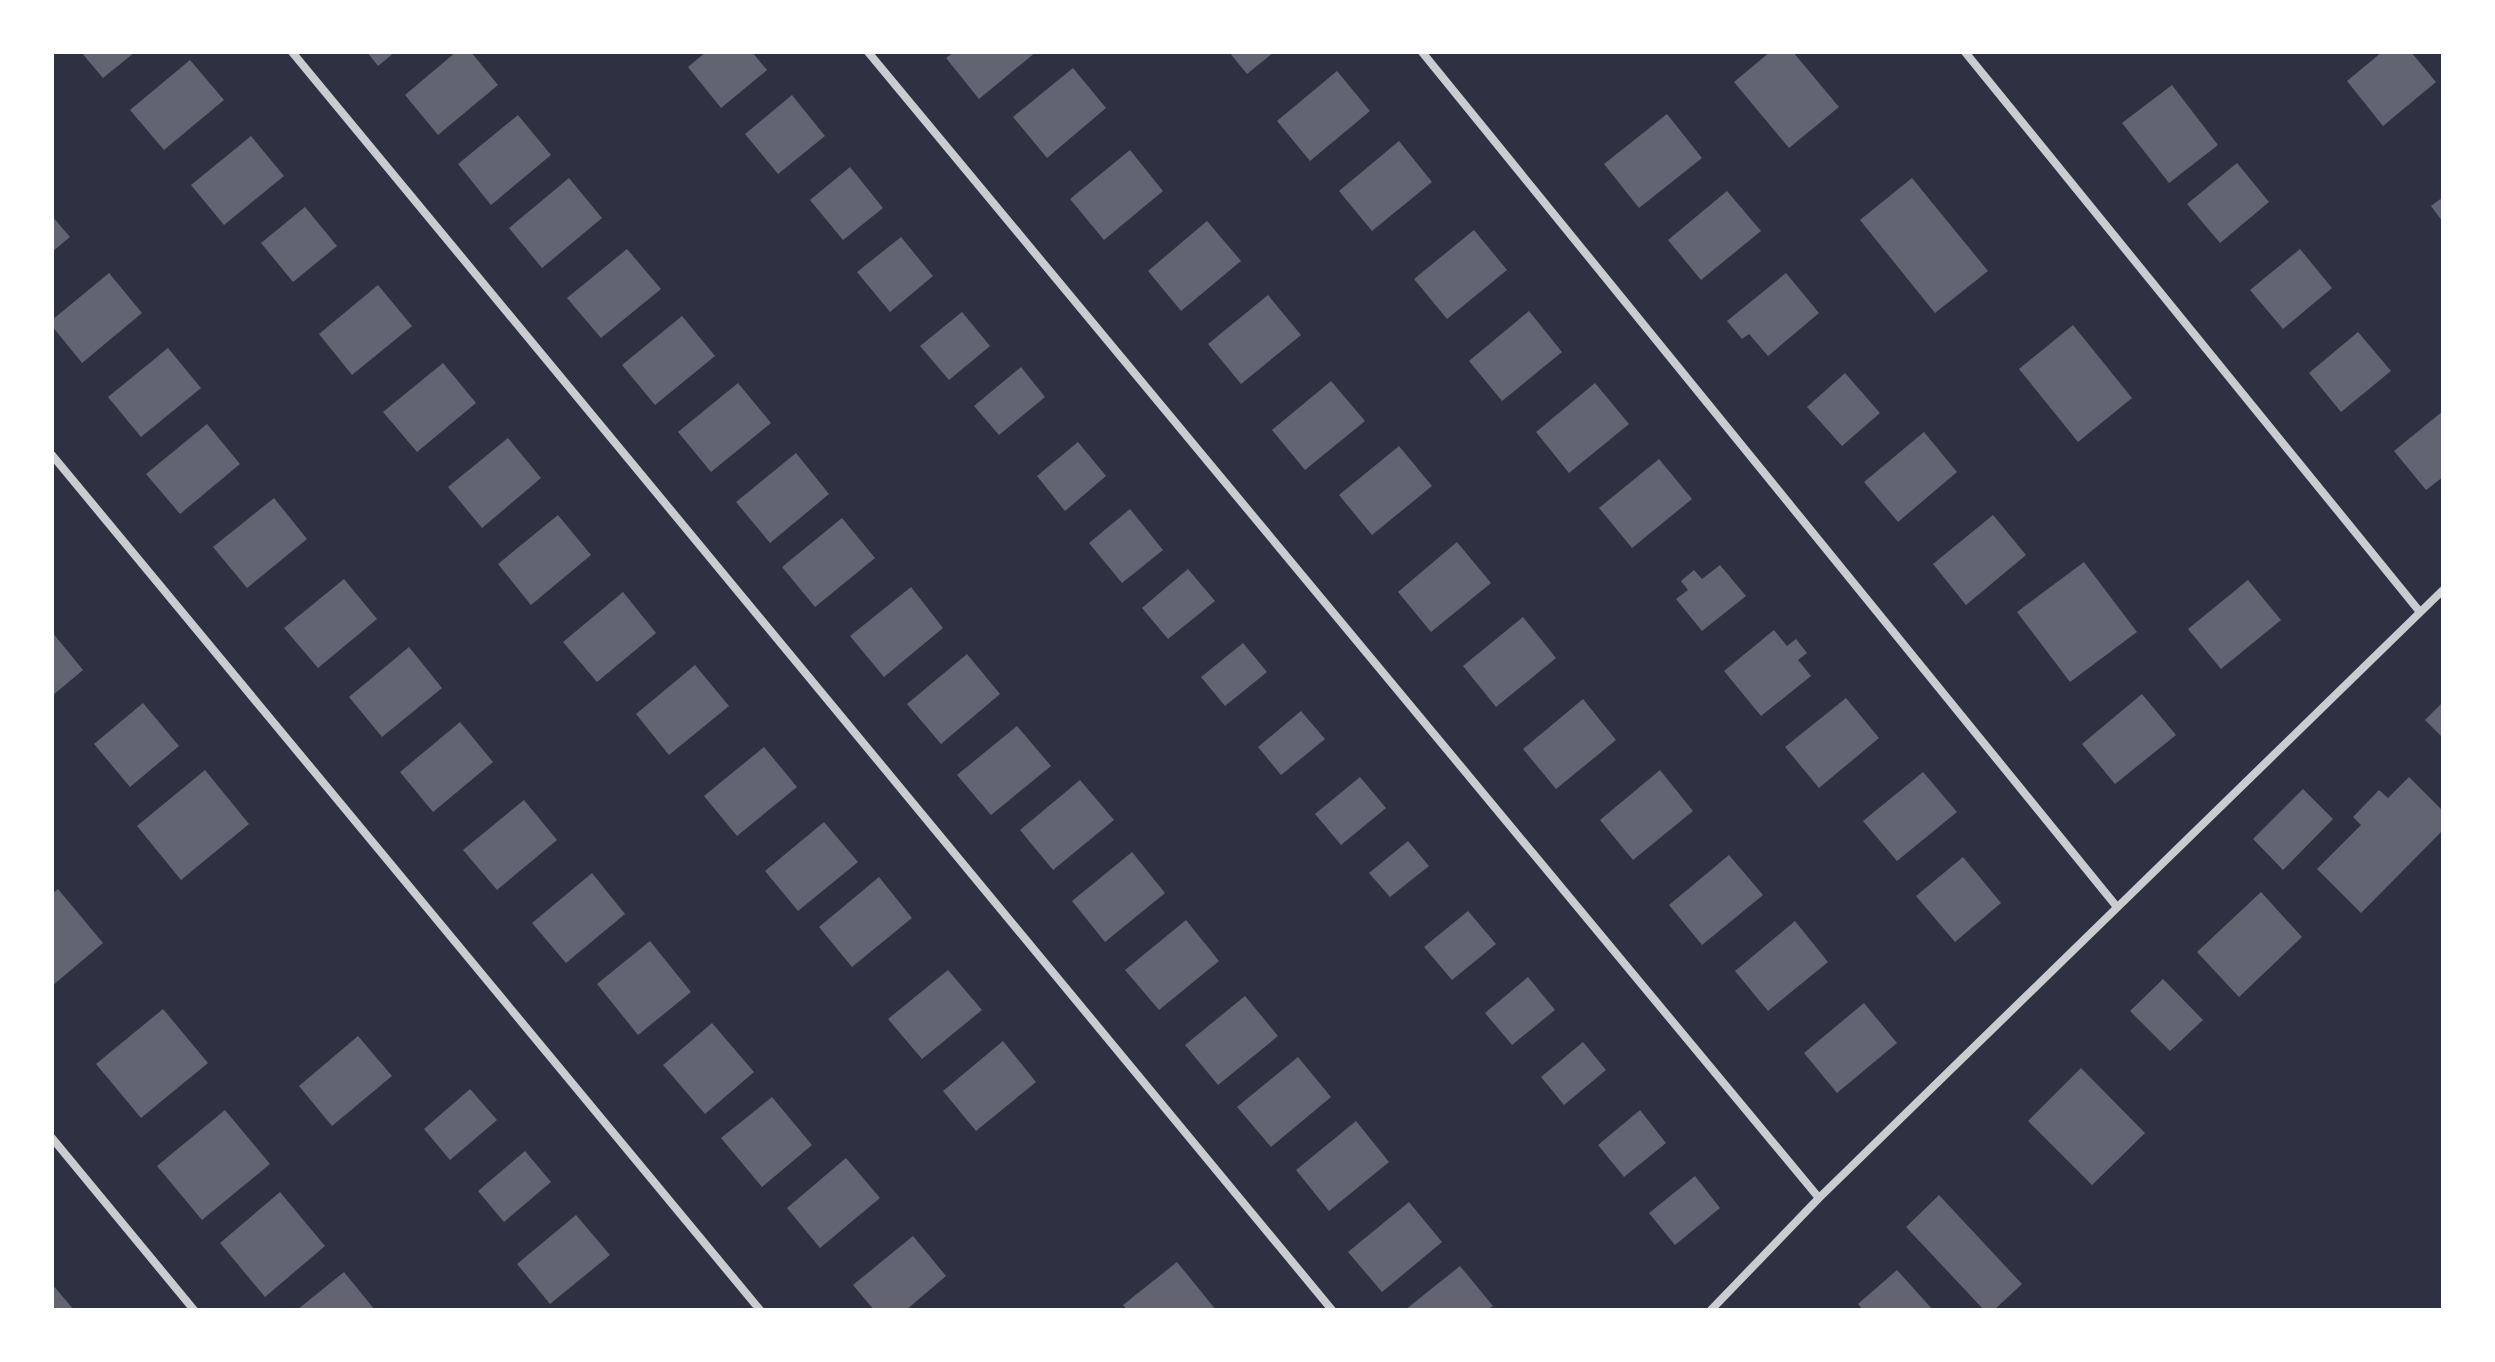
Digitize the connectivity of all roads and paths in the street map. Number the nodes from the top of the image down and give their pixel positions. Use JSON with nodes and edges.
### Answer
{"nodes":[{"id":1,"x":292,"y":52,"type":"edge"},
{"id":2,"x":868,"y":52,"type":"edge"},
{"id":3,"x":1422,"y":52,"type":"edge"},
{"id":4,"x":1965,"y":52,"type":"edge"},
{"id":5,"x":52,"y":455,"type":"edge"},
{"id":6,"x":2443,"y":590,"type":"edge"},
{"id":7,"x":2420,"y":612,"type":"junction"},
{"id":8,"x":2117,"y":907,"type":"junction"},
{"id":9,"x":52,"y":1138,"type":"edge"},
{"id":10,"x":1819,"y":1198,"type":"junction"},
{"id":11,"x":194,"y":1310,"type":"edge"},
{"id":12,"x":760,"y":1310,"type":"edge"},
{"id":13,"x":1332,"y":1310,"type":"edge"},
{"id":14,"x":1711,"y":1310,"type":"edge"}],
"edges":[{"from":1,"to":13,"type":"street"},
{"from":2,"to":10,"type":"street"},
{"from":3,"to":8,"type":"street"},
{"from":4,"to":7,"type":"street"},
{"from":5,"to":12,"type":"street"},
{"from":6,"to":7,"type":"street"},
{"from":7,"to":8,"type":"street"},
{"from":8,"to":10,"type":"street"},
{"from":9,"to":11,"type":"street"},
{"from":10,"to":14,"type":"street"}]}
